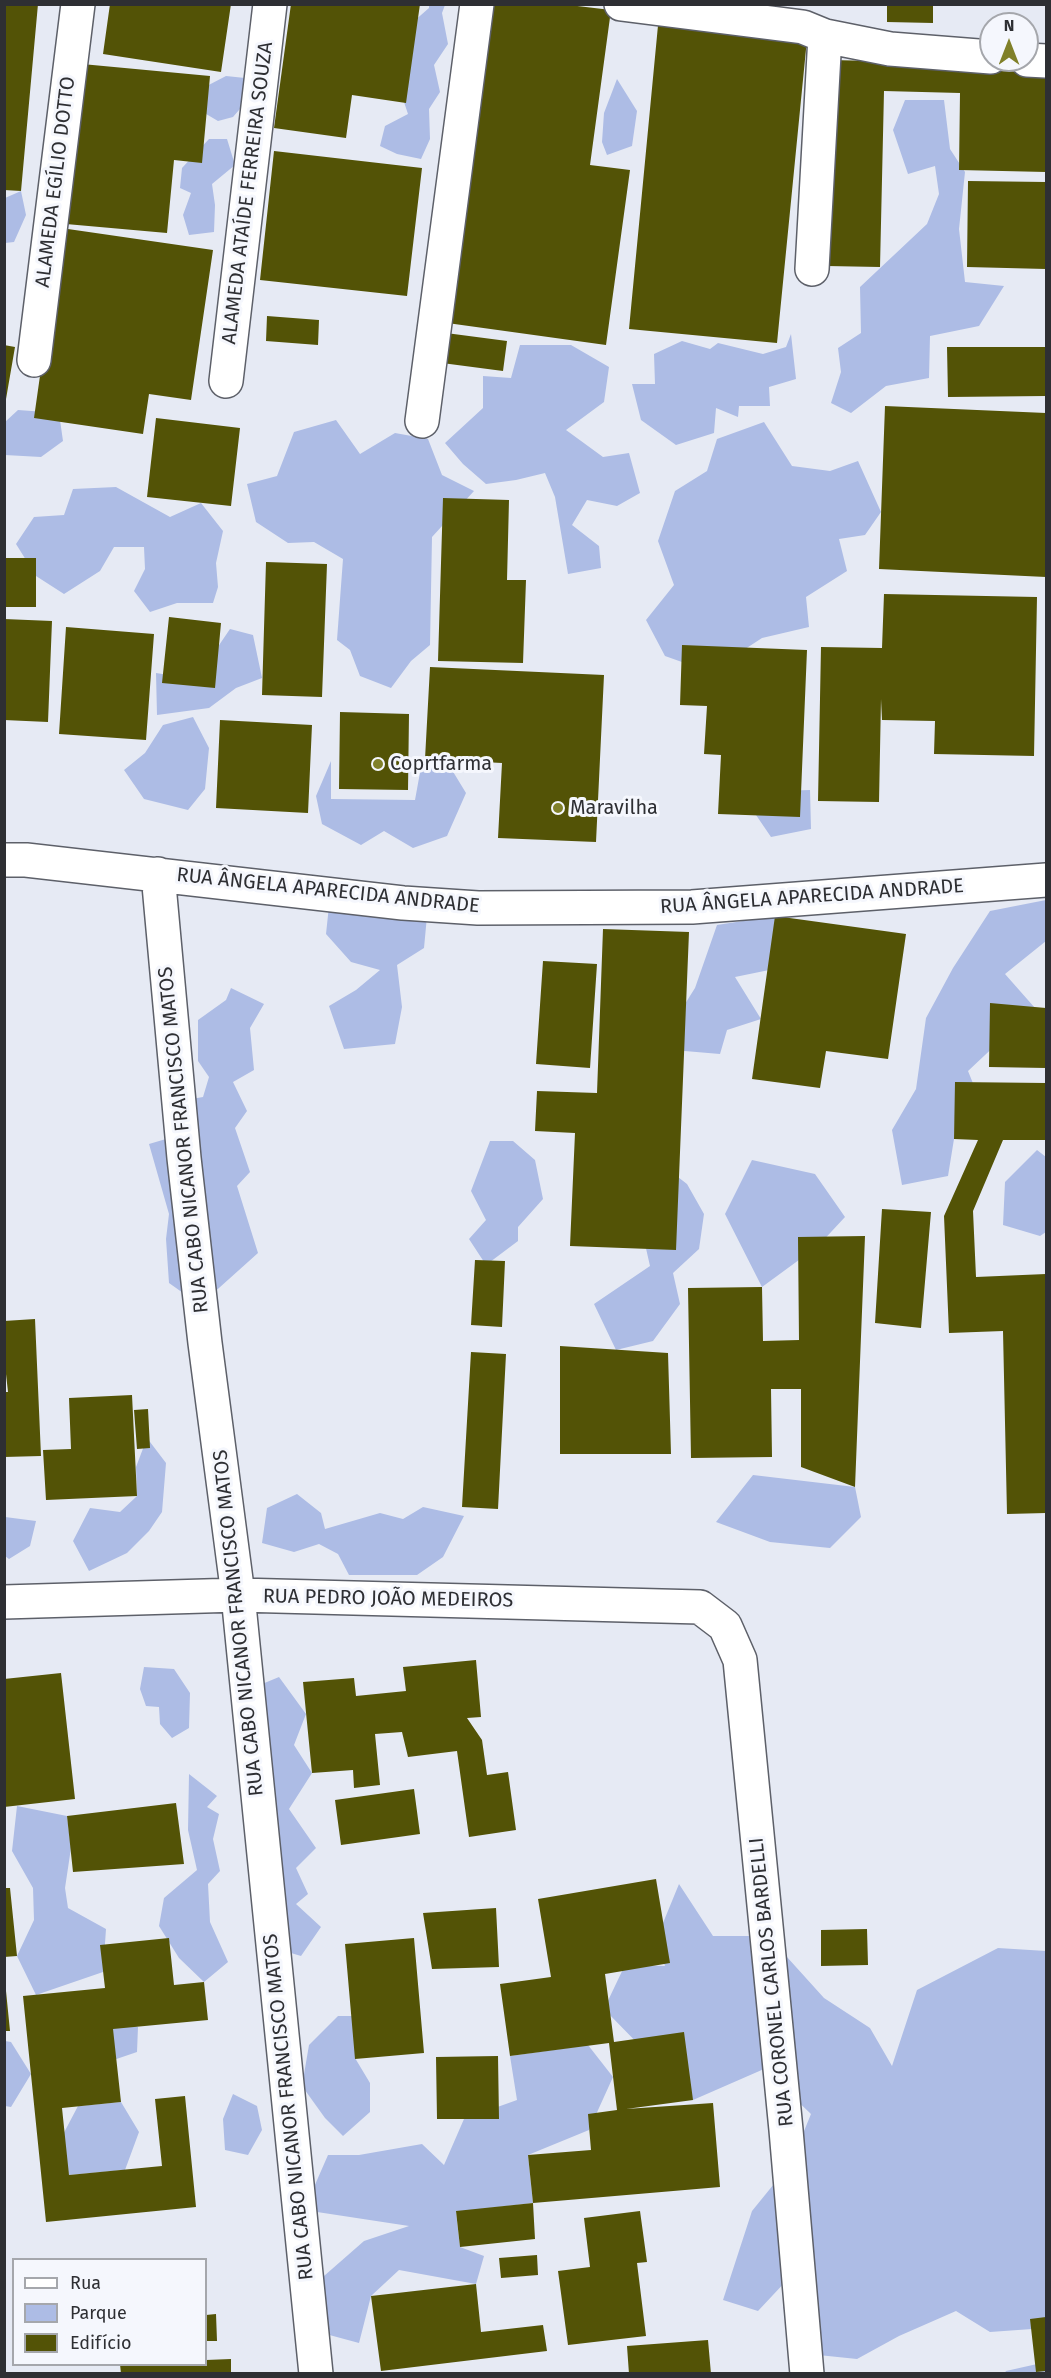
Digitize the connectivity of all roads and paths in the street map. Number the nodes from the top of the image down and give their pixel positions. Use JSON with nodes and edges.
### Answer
{"nodes":[{"id":1,"x":78,"y":4,"type":"edge"},
{"id":2,"x":270,"y":4,"type":"edge"},
{"id":3,"x":477,"y":4,"type":"edge"},
{"id":4,"x":621,"y":4,"type":"edge"},
{"id":5,"x":825,"y":36,"type":"junction"},
{"id":6,"x":979,"y":56,"type":"edge"},
{"id":7,"x":812,"y":269,"type":"dead end"},
{"id":8,"x":34,"y":360,"type":"dead end"},
{"id":9,"x":226,"y":381,"type":"dead end"},
{"id":10,"x":422,"y":421,"type":"dead end"},
{"id":11,"x":4,"y":860,"type":"edge"},
{"id":12,"x":158,"y":874,"type":"junction"},
{"id":13,"x":1047,"y":880,"type":"edge"},
{"id":14,"x":238,"y":1595,"type":"junction"},
{"id":15,"x":4,"y":1602,"type":"edge"},
{"id":16,"x":700,"y":1607,"type":"joint"},
{"id":17,"x":316,"y":2373,"type":"edge"},
{"id":18,"x":807,"y":2373,"type":"edge"}],
"edges":[{"from":1,"to":8,"type":"street","name":"ALAMEDA EGÍLIO DOTTO"},
{"from":2,"to":9,"type":"street","name":"ALAMEDA ATAÍDE FERREIRA SOUZA"},
{"from":3,"to":10,"type":"street"},
{"from":4,"to":5,"type":"street"},
{"from":5,"to":6,"type":"street"},
{"from":5,"to":7,"type":"street"},
{"from":11,"to":12,"type":"street","name":"RUA ÂNGELA APARECIDA ANDRADE"},
{"from":12,"to":13,"type":"street","name":"RUA ÂNGELA APARECIDA ANDRADE"},
{"from":12,"to":14,"type":"street","name":"RUA CABO NICANOR FRANCISCO MATOS"},
{"from":14,"to":15,"type":"street","name":"RUA PEDRO JOÃO MEDEIROS"},
{"from":14,"to":16,"type":"street","name":"RUA PEDRO JOÃO MEDEIROS"},
{"from":14,"to":17,"type":"street","name":"RUA CABO NICANOR FRANCISCO MATOS"},
{"from":16,"to":18,"type":"street","name":"RUA CORONEL CARLOS BARDELLI"}]}
